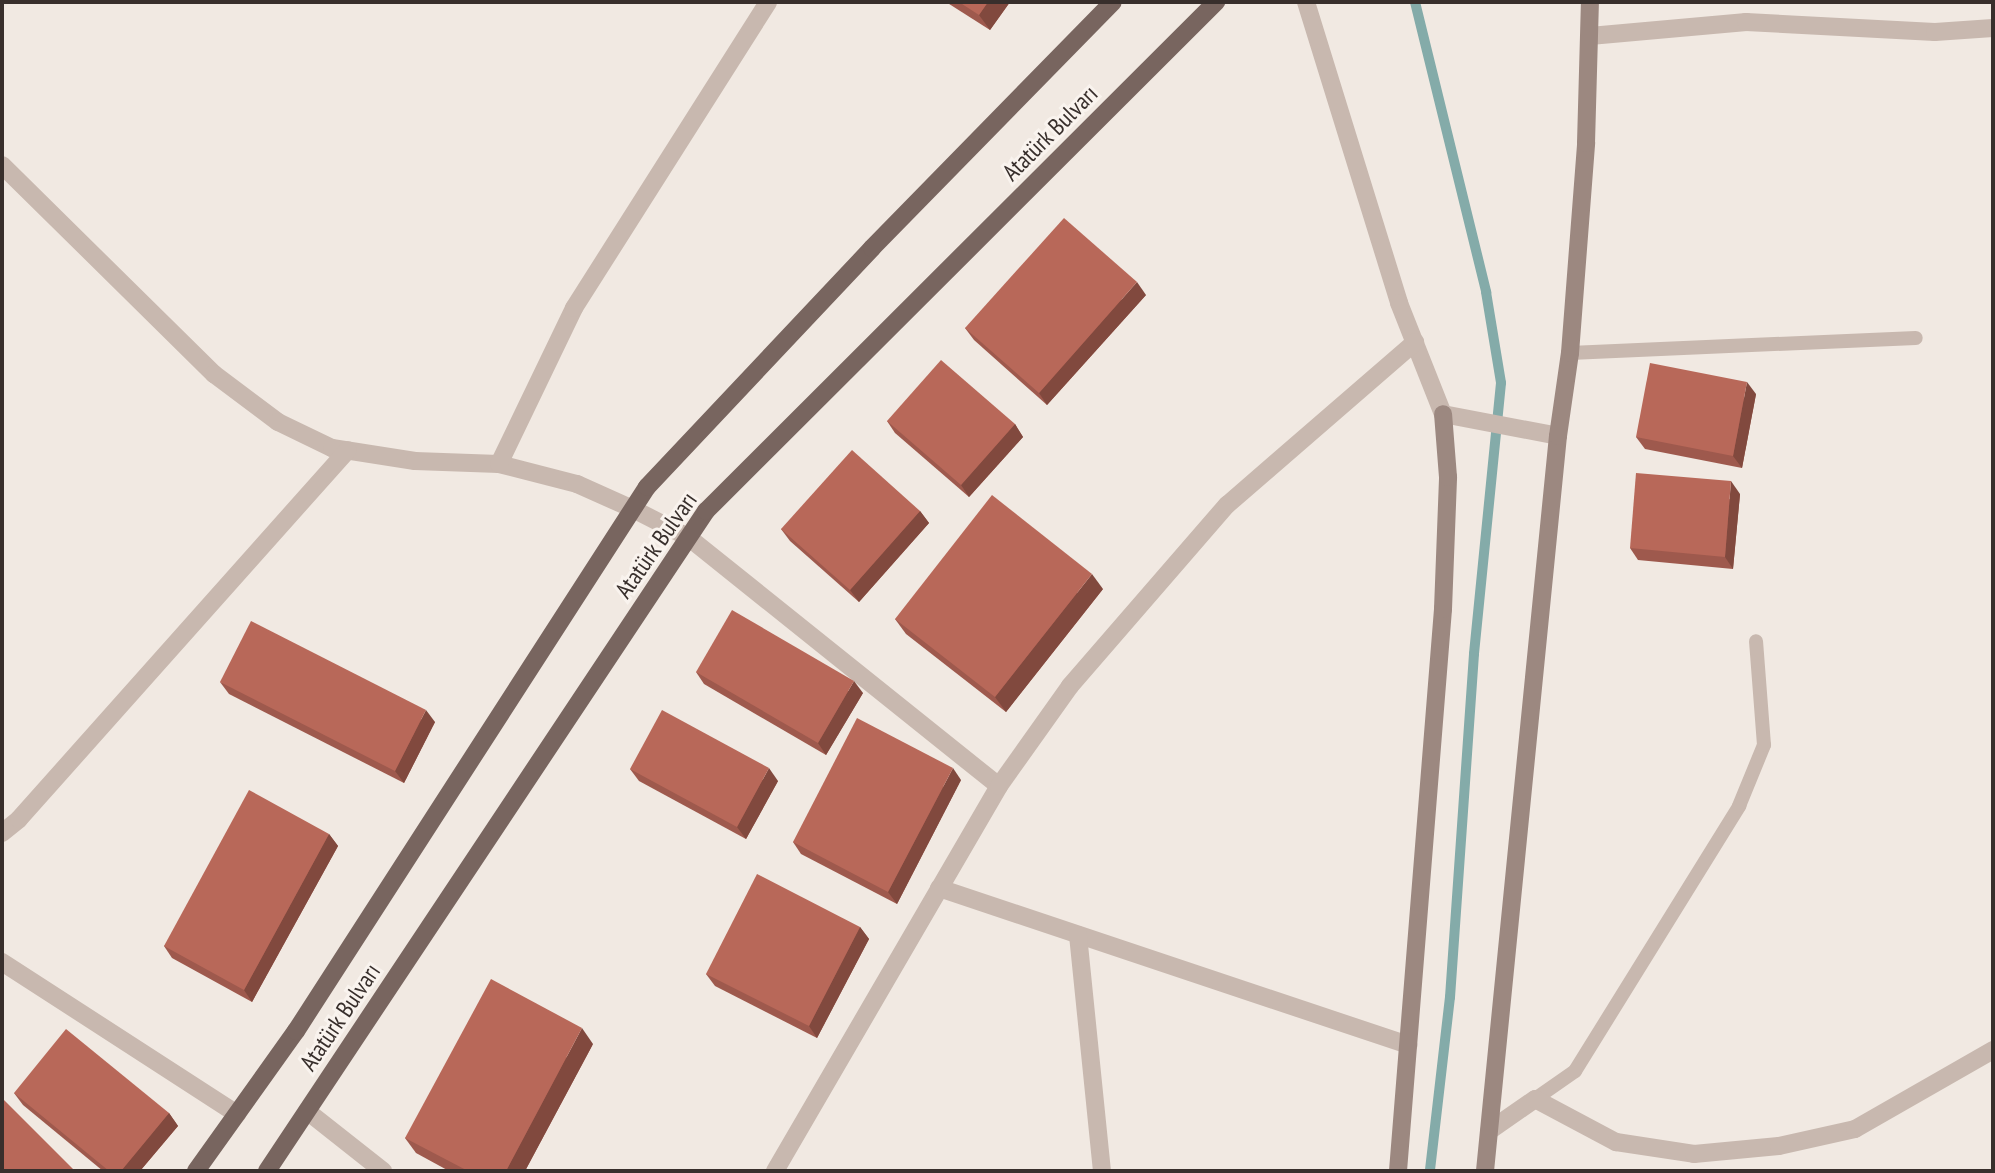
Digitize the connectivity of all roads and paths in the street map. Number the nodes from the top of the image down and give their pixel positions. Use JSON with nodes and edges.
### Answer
{"nodes":[{"id":1,"x":768,"y":2,"type":"edge"},
{"id":2,"x":1113,"y":2,"type":"edge"},
{"id":3,"x":1216,"y":2,"type":"edge"},
{"id":4,"x":1306,"y":2,"type":"edge"},
{"id":5,"x":1590,"y":2,"type":"edge"},
{"id":6,"x":1993,"y":28,"type":"edge"},
{"id":7,"x":1590,"y":36,"type":"junction"},
{"id":8,"x":2,"y":165,"type":"edge"},
{"id":9,"x":1916,"y":338,"type":"dead end"},
{"id":10,"x":1415,"y":342,"type":"junction"},
{"id":11,"x":1570,"y":354,"type":"junction"},
{"id":12,"x":1443,"y":414,"type":"junction"},
{"id":13,"x":1558,"y":436,"type":"junction"},
{"id":14,"x":348,"y":450,"type":"junction"},
{"id":15,"x":499,"y":464,"type":"junction"},
{"id":16,"x":633,"y":509,"type":"junction"},
{"id":17,"x":688,"y":537,"type":"junction"},
{"id":18,"x":1756,"y":641,"type":"dead end"},
{"id":19,"x":999,"y":786,"type":"junction"},
{"id":20,"x":2,"y":834,"type":"edge"},
{"id":21,"x":939,"y":888,"type":"junction"},
{"id":22,"x":1079,"y":935,"type":"junction"},
{"id":23,"x":2,"y":962,"type":"edge"},
{"id":24,"x":1408,"y":1045,"type":"junction"},
{"id":25,"x":1993,"y":1049,"type":"edge"},
{"id":26,"x":1535,"y":1099,"type":"junction"},
{"id":27,"x":307,"y":1111,"type":"junction"},
{"id":28,"x":237,"y":1114,"type":"junction"},
{"id":29,"x":1489,"y":1131,"type":"junction"},
{"id":30,"x":196,"y":1171,"type":"edge"},
{"id":31,"x":267,"y":1171,"type":"edge"},
{"id":32,"x":383,"y":1171,"type":"edge"},
{"id":33,"x":775,"y":1171,"type":"edge"},
{"id":34,"x":1102,"y":1171,"type":"edge"},
{"id":35,"x":1398,"y":1171,"type":"edge"},
{"id":36,"x":1485,"y":1171,"type":"edge"}],
"edges":[{"from":1,"to":15,"type":"street"},
{"from":2,"to":16,"type":"main road","name":"Atatürk Bulvarı"},
{"from":3,"to":17,"type":"main road","name":"Atatürk Bulvarı"},
{"from":4,"to":10,"type":"street"},
{"from":5,"to":7,"type":"street"},
{"from":6,"to":7,"type":"street"},
{"from":7,"to":11,"type":"street"},
{"from":8,"to":14,"type":"street"},
{"from":9,"to":11,"type":"lane"},
{"from":10,"to":12,"type":"street"},
{"from":10,"to":19,"type":"street"},
{"from":11,"to":13,"type":"street"},
{"from":12,"to":13,"type":"street"},
{"from":12,"to":24,"type":"street"},
{"from":13,"to":29,"type":"street"},
{"from":14,"to":15,"type":"street"},
{"from":14,"to":20,"type":"street"},
{"from":15,"to":16,"type":"street"},
{"from":16,"to":17,"type":"street"},
{"from":16,"to":28,"type":"main road","name":"Atatürk Bulvarı"},
{"from":17,"to":19,"type":"street"},
{"from":17,"to":27,"type":"main road","name":"Atatürk Bulvarı"},
{"from":18,"to":26,"type":"lane"},
{"from":19,"to":21,"type":"street"},
{"from":21,"to":22,"type":"street"},
{"from":21,"to":33,"type":"street"},
{"from":22,"to":24,"type":"street"},
{"from":22,"to":34,"type":"street"},
{"from":23,"to":28,"type":"street"},
{"from":24,"to":35,"type":"street"},
{"from":25,"to":26,"type":"street"},
{"from":26,"to":29,"type":"street"},
{"from":27,"to":31,"type":"main road","name":"Atatürk Bulvarı"},
{"from":27,"to":32,"type":"street"},
{"from":28,"to":30,"type":"main road","name":"Atatürk Bulvarı"},
{"from":29,"to":36,"type":"street"}]}
